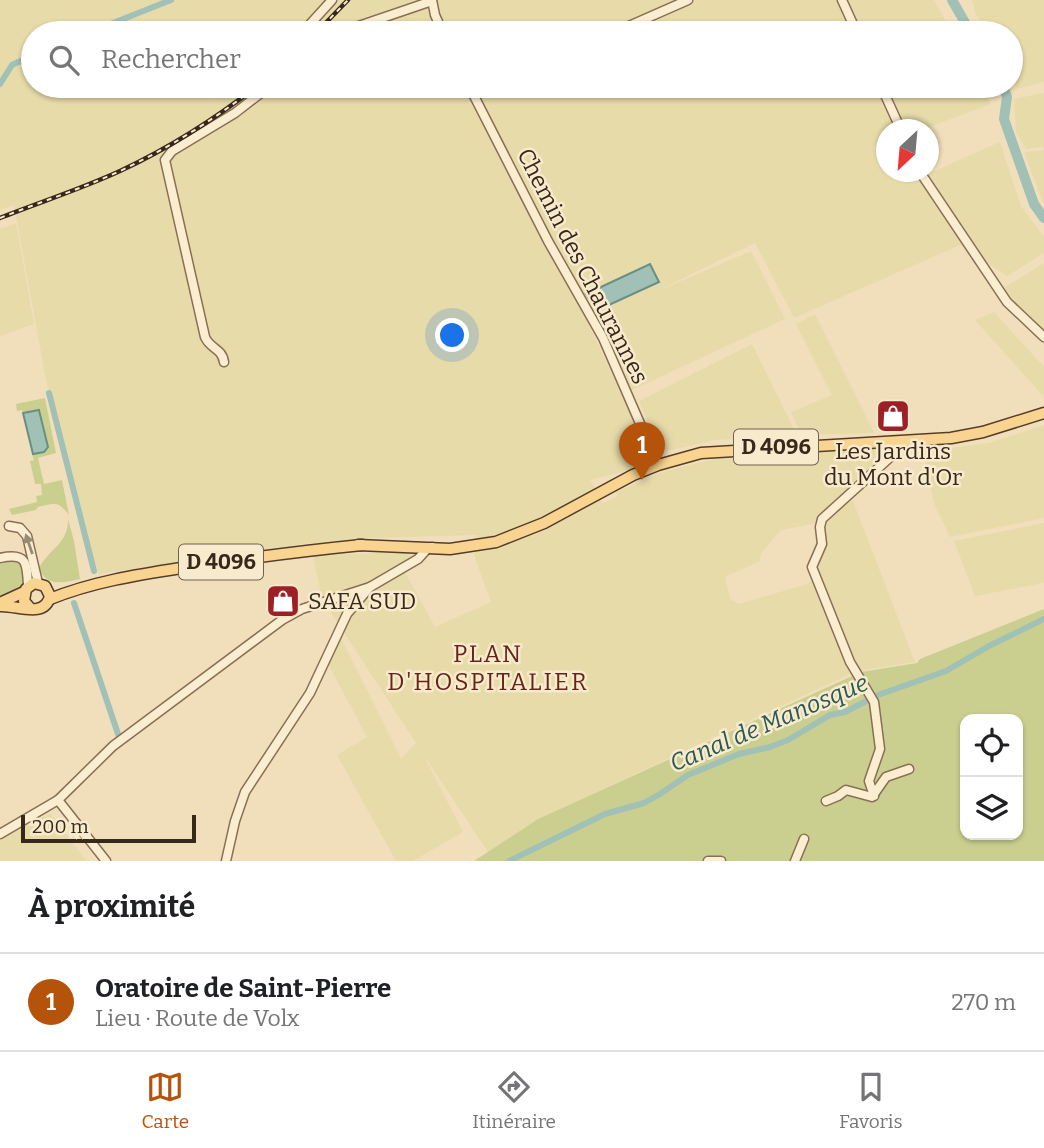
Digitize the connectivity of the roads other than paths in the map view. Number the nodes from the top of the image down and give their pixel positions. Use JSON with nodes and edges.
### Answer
{"nodes":[{"id":1,"x":332,"y":0,"type":"edge"},
{"id":2,"x":432,"y":0,"type":"edge"},
{"id":3,"x":688,"y":0,"type":"edge"},
{"id":4,"x":842,"y":0,"type":"edge"},
{"id":5,"x":313,"y":21,"type":"edge"},
{"id":6,"x":372,"y":21,"type":"edge"},
{"id":7,"x":438,"y":21,"type":"edge"},
{"id":8,"x":640,"y":21,"type":"edge"},
{"id":9,"x":852,"y":21,"type":"edge"},
{"id":10,"x":254,"y":98,"type":"edge"},
{"id":11,"x":476,"y":98,"type":"edge"},
{"id":12,"x":886,"y":98,"type":"edge"},
{"id":13,"x":896,"y":119,"type":"edge"},
{"id":14,"x":927,"y":182,"type":"edge"},
{"id":15,"x":1044,"y":337,"type":"edge"},
{"id":16,"x":224,"y":362,"type":"dead end"},
{"id":17,"x":1044,"y":414,"type":"edge"},
{"id":18,"x":902,"y":441,"type":"junction"},
{"id":19,"x":658,"y":465,"type":"junction"},
{"id":20,"x":9,"y":526,"type":"dead end"},
{"id":21,"x":522,"y":532,"type":"junction"},
{"id":22,"x":465,"y":543,"type":"junction"},
{"id":23,"x":358,"y":545,"type":"junction"},
{"id":24,"x":428,"y":549,"type":"junction"},
{"id":25,"x":0,"y":558,"type":"edge"},
{"id":26,"x":34,"y":587,"type":"junction"},
{"id":27,"x":85,"y":587,"type":"junction"},
{"id":28,"x":370,"y":587,"type":"junction"},
{"id":29,"x":50,"y":600,"type":"junction"},
{"id":30,"x":0,"y":605,"type":"edge"},
{"id":31,"x":30,"y":608,"type":"junction"},
{"id":32,"x":909,"y":769,"type":"dead end"},
{"id":33,"x":874,"y":796,"type":"junction"},
{"id":34,"x":58,"y":800,"type":"junction"},
{"id":35,"x":826,"y":801,"type":"dead end"},
{"id":36,"x":0,"y":834,"type":"edge"},
{"id":37,"x":804,"y":839,"type":"dead end"},
{"id":38,"x":106,"y":861,"type":"edge"},
{"id":39,"x":226,"y":861,"type":"edge"},
{"id":40,"x":708,"y":861,"type":"edge"},
{"id":41,"x":721,"y":861,"type":"edge"},
{"id":42,"x":794,"y":861,"type":"edge"}],
"edges":[{"from":1,"to":5,"type":"street"},
{"from":2,"to":6,"type":"street"},
{"from":2,"to":7,"type":"street"},
{"from":3,"to":8,"type":"street"},
{"from":4,"to":9,"type":"street"},
{"from":10,"to":16,"type":"street"},
{"from":11,"to":19,"type":"street","name":"Chemin des Chaurannes"},
{"from":12,"to":13,"type":"street"},
{"from":14,"to":15,"type":"street"},
{"from":17,"to":18,"type":"main road","number":"D 4096"},
{"from":18,"to":19,"type":"main road","number":"D 4096"},
{"from":18,"to":33,"type":"street"},
{"from":19,"to":21,"type":"main road","number":"D 4096"},
{"from":26,"to":20,"type":"street","one_way":true},
{"from":21,"to":22,"type":"main road","number":"D 4096"},
{"from":21,"to":24,"type":"main road","number":"D 4096"},
{"from":22,"to":23,"type":"main road","number":"D 4096"},
{"from":22,"to":24,"type":"street"},
{"from":23,"to":24,"type":"main road","number":"D 4096"},
{"from":23,"to":27,"type":"main road","number":"D 4096"},
{"from":24,"to":28,"type":"street"},
{"from":25,"to":26,"type":"street"},
{"from":26,"to":27,"type":"main road","number":"D 4096"},
{"from":26,"to":29,"type":"main road"},
{"from":26,"to":30,"type":"main road","number":"D 4096"},
{"from":26,"to":31,"type":"main road"},
{"from":27,"to":29,"type":"main road","number":"D 4096"},
{"from":28,"to":34,"type":"street"},
{"from":28,"to":39,"type":"street"},
{"from":29,"to":31,"type":"main road"},
{"from":30,"to":31,"type":"main road","number":"D 4096"},
{"from":32,"to":33,"type":"street"},
{"from":33,"to":35,"type":"street"},
{"from":34,"to":36,"type":"street"},
{"from":34,"to":38,"type":"street"},
{"from":37,"to":42,"type":"street"},
{"from":40,"to":41,"type":"street"}]}
